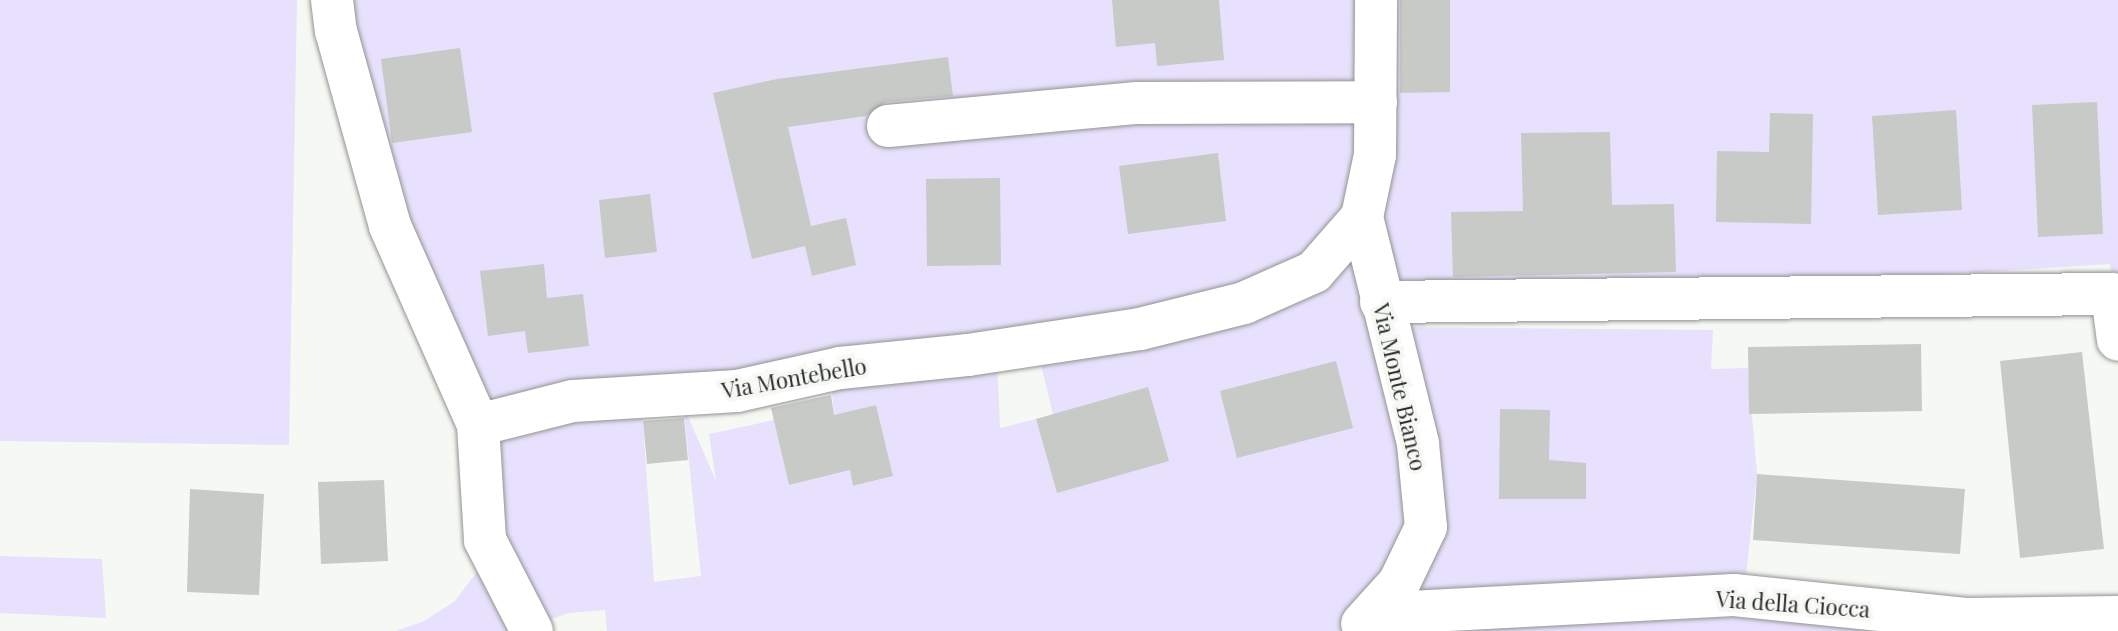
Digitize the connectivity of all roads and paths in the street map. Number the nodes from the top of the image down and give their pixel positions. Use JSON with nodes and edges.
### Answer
{"nodes":[{"id":1,"x":332,"y":0,"type":"edge"},
{"id":2,"x":1376,"y":0,"type":"edge"},
{"id":3,"x":1376,"y":102,"type":"junction"},
{"id":4,"x":888,"y":126,"type":"dead end"},
{"id":5,"x":1362,"y":217,"type":"junction"},
{"id":6,"x":1381,"y":302,"type":"junction"},
{"id":7,"x":2118,"y":340,"type":"edge"},
{"id":8,"x":478,"y":425,"type":"junction"},
{"id":9,"x":2118,"y":617,"type":"edge"},
{"id":10,"x":1364,"y":622,"type":"edge"},
{"id":11,"x":532,"y":631,"type":"edge"}],
"edges":[{"from":1,"to":8,"type":"street"},
{"from":2,"to":3,"type":"street","name":"Via Montebello"},
{"from":3,"to":4,"type":"street"},
{"from":3,"to":5,"type":"street","name":"Via Montebello"},
{"from":5,"to":6,"type":"street","name":"Via Monte Bianco"},
{"from":5,"to":8,"type":"street","name":"Via Montebello"},
{"from":6,"to":7,"type":"street"},
{"from":6,"to":10,"type":"street","name":"Via Monte Bianco"},
{"from":8,"to":11,"type":"street"},
{"from":9,"to":10,"type":"street","name":"Via della Ciocca"}]}
